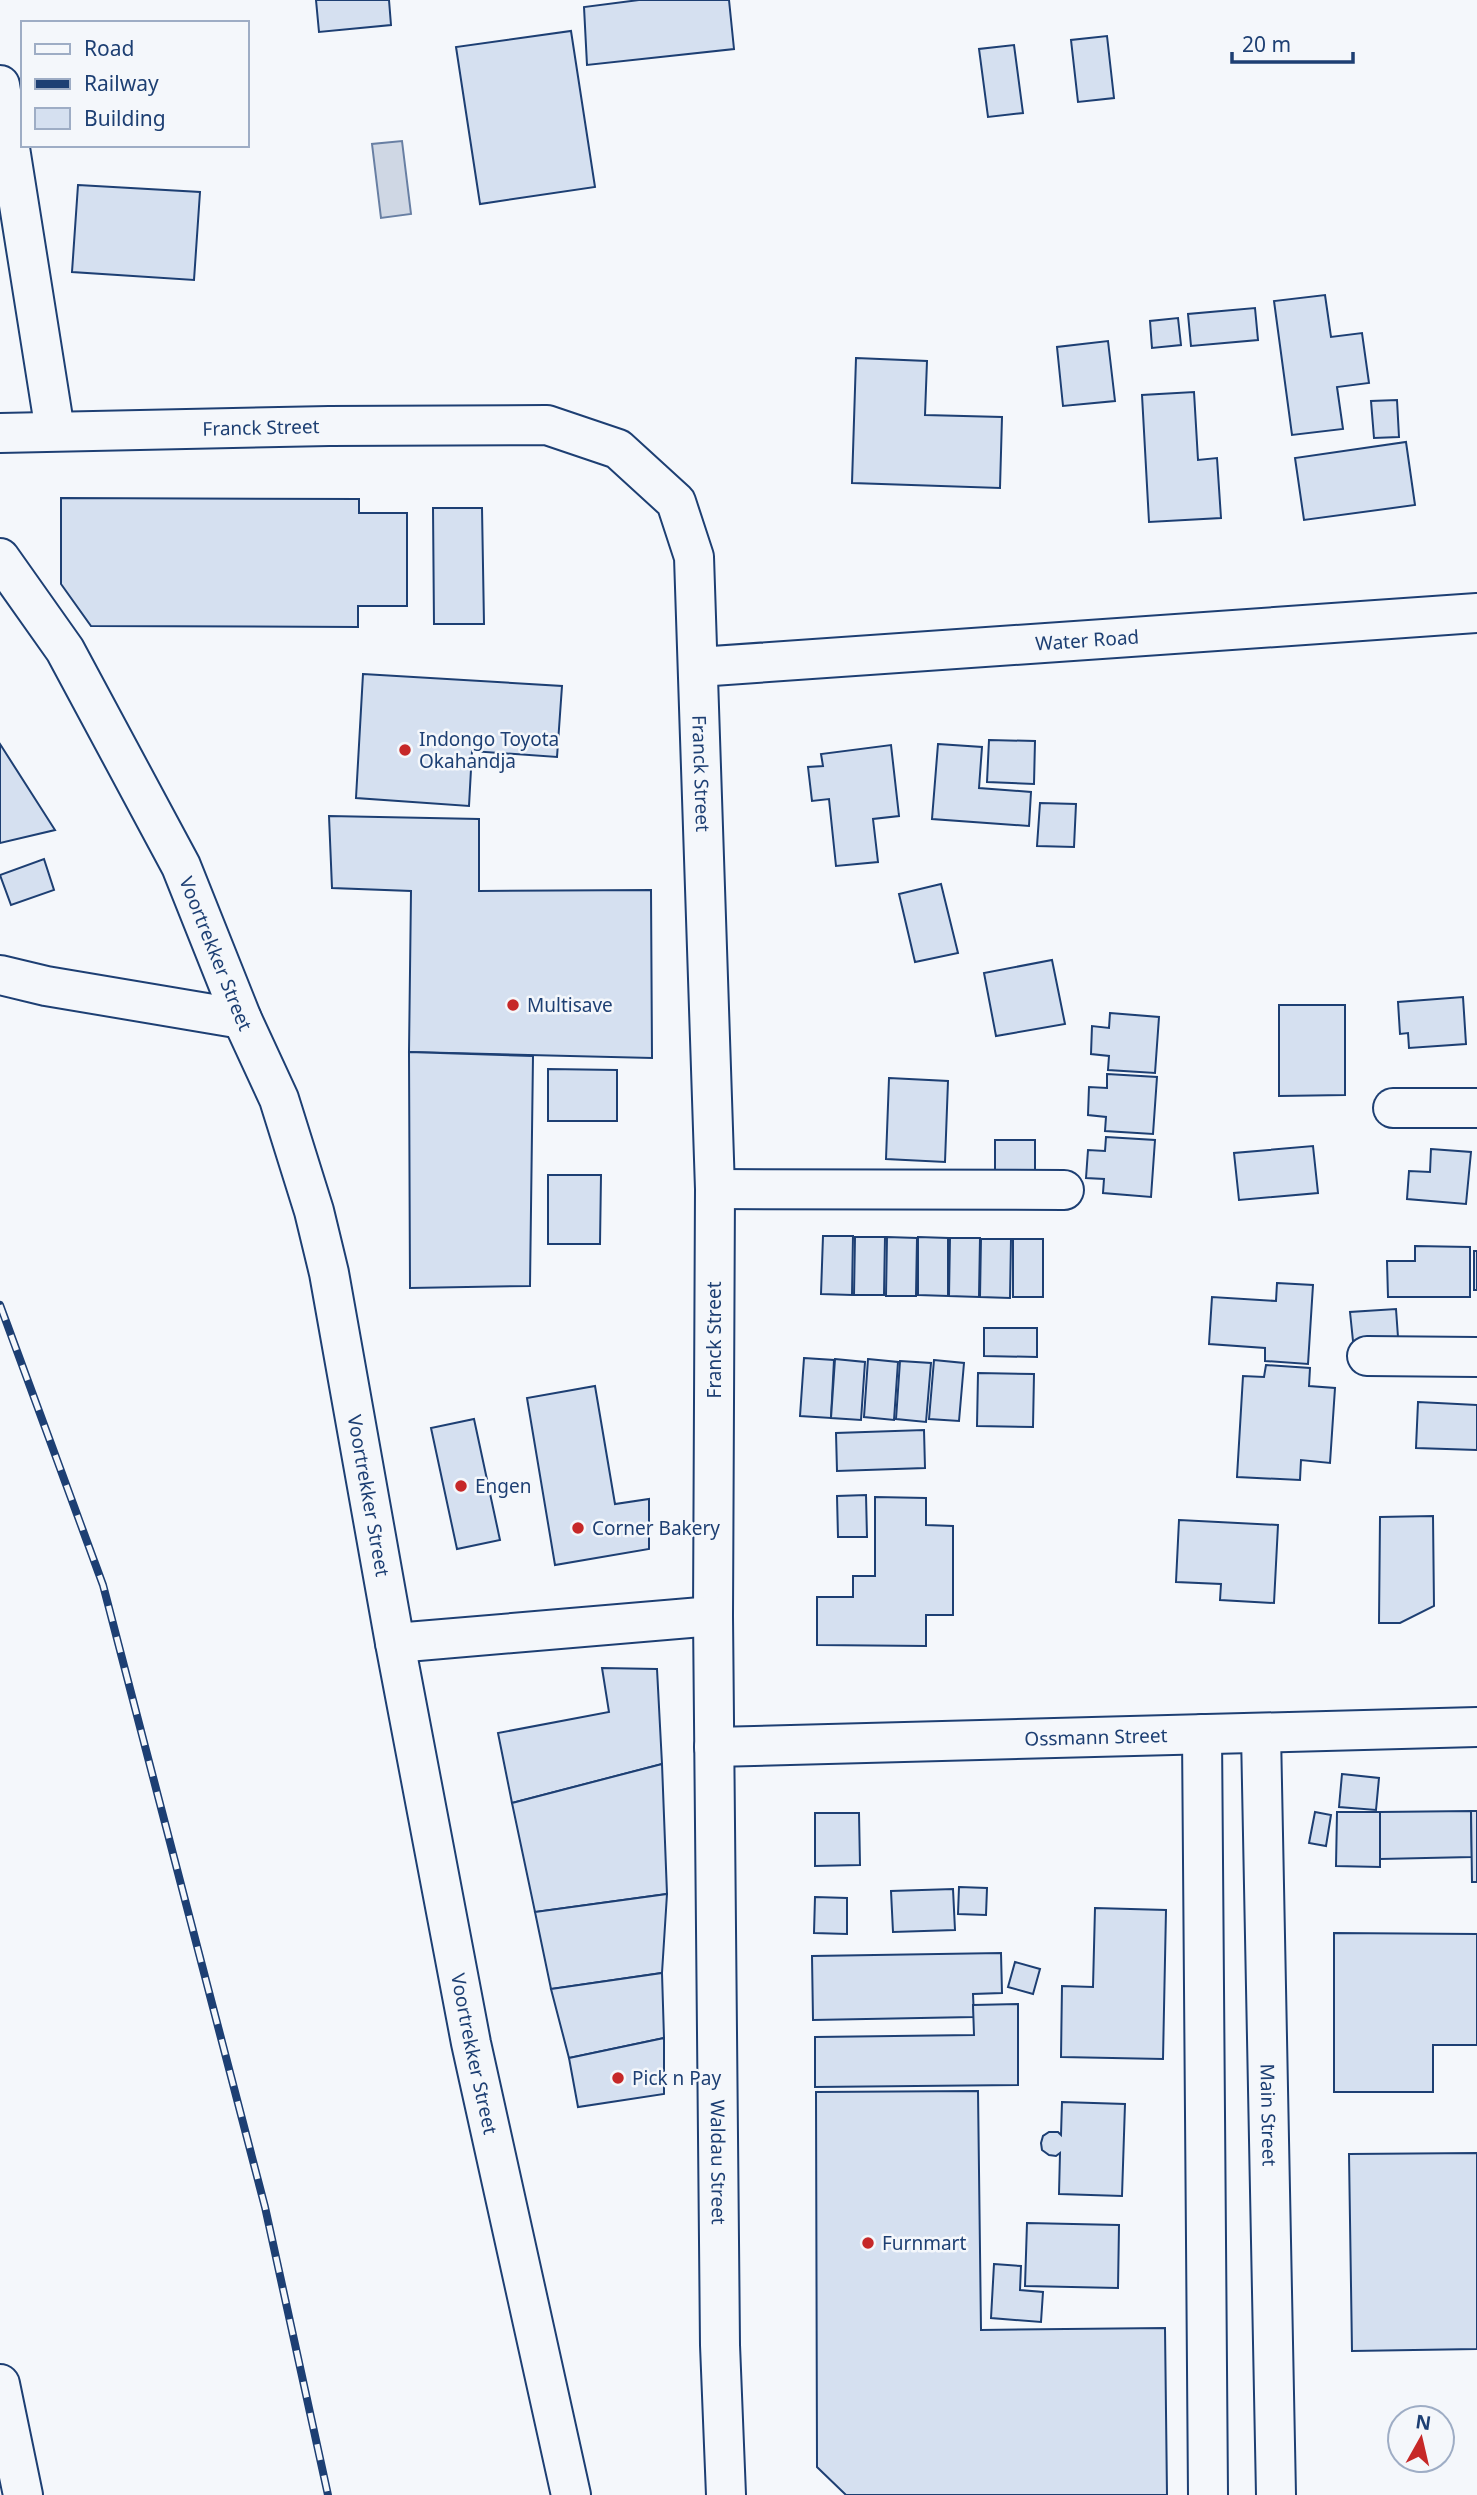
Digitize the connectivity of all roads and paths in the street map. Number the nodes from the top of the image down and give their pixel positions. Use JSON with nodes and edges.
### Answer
{"nodes":[{"id":1,"x":0,"y":85,"type":"edge"},
{"id":2,"x":55,"y":431,"type":"junction"},
{"id":3,"x":0,"y":433,"type":"edge"},
{"id":4,"x":0,"y":558,"type":"edge"},
{"id":5,"x":1477,"y":613,"type":"edge"},
{"id":6,"x":698,"y":667,"type":"junction"},
{"id":7,"x":0,"y":975,"type":"edge"},
{"id":8,"x":242,"y":1019,"type":"junction"},
{"id":9,"x":1393,"y":1108,"type":"dead end"},
{"id":10,"x":1477,"y":1108,"type":"edge"},
{"id":11,"x":715,"y":1189,"type":"junction"},
{"id":12,"x":1064,"y":1190,"type":"dead end"},
{"id":13,"x":1367,"y":1356,"type":"dead end"},
{"id":14,"x":1477,"y":1357,"type":"edge"},
{"id":15,"x":712,"y":1616,"type":"junction"},
{"id":16,"x":395,"y":1643,"type":"junction"},
{"id":17,"x":1477,"y":1727,"type":"edge"},
{"id":18,"x":1261,"y":1732,"type":"junction"},
{"id":19,"x":1202,"y":1734,"type":"junction"},
{"id":20,"x":714,"y":1747,"type":"junction"},
{"id":21,"x":0,"y":2384,"type":"edge"},
{"id":22,"x":23,"y":2495,"type":"edge"},
{"id":23,"x":571,"y":2495,"type":"edge"},
{"id":24,"x":726,"y":2495,"type":"edge"},
{"id":25,"x":1208,"y":2495,"type":"edge"},
{"id":26,"x":1276,"y":2495,"type":"edge"}],
"edges":[{"from":1,"to":2,"type":"street"},
{"from":2,"to":3,"type":"street","name":"Franck Street"},
{"from":2,"to":6,"type":"street","name":"Franck Street"},
{"from":4,"to":8,"type":"street","name":"Voortrekker Street"},
{"from":5,"to":6,"type":"street","name":"Water Road"},
{"from":6,"to":11,"type":"street","name":"Franck Street"},
{"from":7,"to":8,"type":"street"},
{"from":8,"to":16,"type":"street","name":"Voortrekker Street"},
{"from":9,"to":10,"type":"street"},
{"from":11,"to":12,"type":"street"},
{"from":11,"to":15,"type":"street","name":"Franck Street"},
{"from":13,"to":14,"type":"street"},
{"from":15,"to":16,"type":"street"},
{"from":15,"to":20,"type":"street","name":"Franck Street"},
{"from":16,"to":23,"type":"street","name":"Voortrekker Street"},
{"from":17,"to":18,"type":"street","name":"Ossmann Street"},
{"from":18,"to":19,"type":"street","name":"Ossmann Street"},
{"from":18,"to":26,"type":"street","name":"Main Street"},
{"from":19,"to":20,"type":"street","name":"Ossmann Street"},
{"from":19,"to":25,"type":"street"},
{"from":20,"to":24,"type":"street","name":"Waldau Street"},
{"from":21,"to":22,"type":"street"}]}
